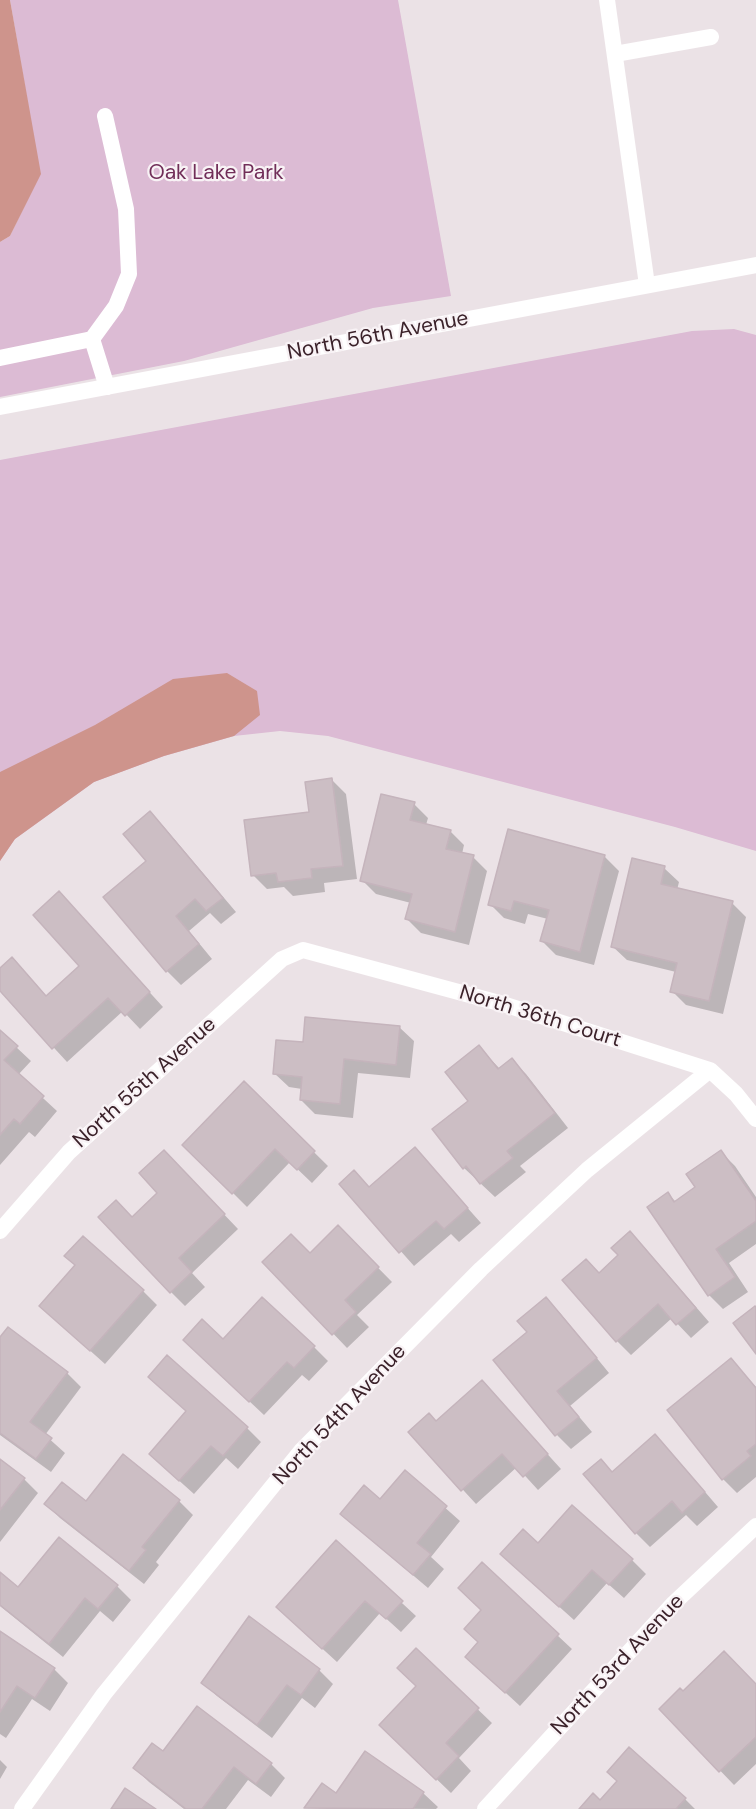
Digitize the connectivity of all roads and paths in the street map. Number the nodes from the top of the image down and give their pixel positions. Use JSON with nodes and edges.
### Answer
{"nodes":[{"id":1,"x":607,"y":0,"type":"edge"},
{"id":2,"x":711,"y":37,"type":"dead end"},
{"id":3,"x":615,"y":54,"type":"junction"},
{"id":4,"x":105,"y":116,"type":"dead end"},
{"id":5,"x":756,"y":265,"type":"edge"},
{"id":6,"x":648,"y":285,"type":"junction"},
{"id":7,"x":92,"y":339,"type":"junction"},
{"id":8,"x":0,"y":358,"type":"edge"},
{"id":9,"x":107,"y":387,"type":"junction"},
{"id":10,"x":0,"y":407,"type":"edge"},
{"id":11,"x":303,"y":950,"type":"joint"},
{"id":12,"x":710,"y":1070,"type":"junction"},
{"id":13,"x":756,"y":1119,"type":"edge"},
{"id":14,"x":0,"y":1231,"type":"edge"},
{"id":15,"x":756,"y":1526,"type":"edge"},
{"id":16,"x":22,"y":1809,"type":"edge"},
{"id":17,"x":485,"y":1809,"type":"edge"}],
"edges":[{"from":1,"to":3,"type":"street"},
{"from":2,"to":3,"type":"street"},
{"from":3,"to":6,"type":"street"},
{"from":4,"to":7,"type":"street"},
{"from":5,"to":6,"type":"street","name":"North 56th Avenue"},
{"from":6,"to":9,"type":"street","name":"North 56th Avenue"},
{"from":7,"to":8,"type":"street"},
{"from":7,"to":9,"type":"street"},
{"from":9,"to":10,"type":"street","name":"North 56th Avenue"},
{"from":11,"to":12,"type":"street","name":"North 36th Court"},
{"from":11,"to":14,"type":"street","name":"North 55th Avenue"},
{"from":12,"to":13,"type":"street","name":"North 36th Court"},
{"from":12,"to":16,"type":"street","name":"North 54th Avenue"},
{"from":15,"to":17,"type":"street","name":"North 53rd Avenue"}]}
